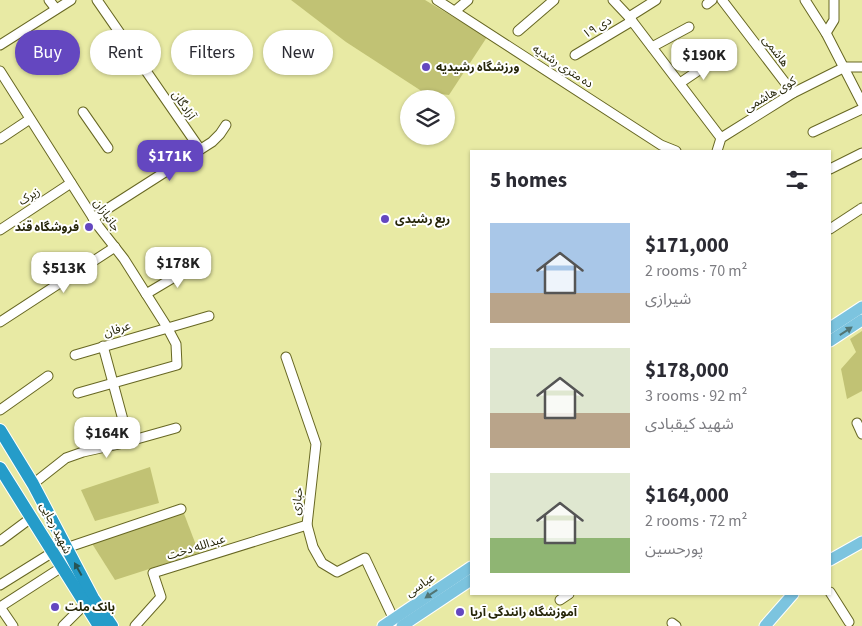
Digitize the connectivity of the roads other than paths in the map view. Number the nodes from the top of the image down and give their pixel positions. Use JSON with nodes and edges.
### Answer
{"nodes":[{"id":1,"x":49,"y":0,"type":"edge"},
{"id":2,"x":71,"y":0,"type":"edge"},
{"id":3,"x":97,"y":0,"type":"edge"},
{"id":4,"x":436,"y":0,"type":"edge"},
{"id":5,"x":468,"y":0,"type":"edge"},
{"id":6,"x":554,"y":0,"type":"edge"},
{"id":7,"x":613,"y":0,"type":"edge"},
{"id":8,"x":656,"y":0,"type":"edge"},
{"id":9,"x":722,"y":0,"type":"edge"},
{"id":10,"x":805,"y":0,"type":"edge"},
{"id":11,"x":834,"y":0,"type":"edge"},
{"id":12,"x":56,"y":9,"type":"junction"},
{"id":13,"x":455,"y":11,"type":"junction"},
{"id":14,"x":631,"y":19,"type":"junction"},
{"id":15,"x":689,"y":27,"type":"dead end"},
{"id":16,"x":518,"y":30,"type":"dead end"},
{"id":17,"x":826,"y":33,"type":"junction"},
{"id":18,"x":0,"y":45,"type":"edge"},
{"id":19,"x":652,"y":47,"type":"junction"},
{"id":20,"x":575,"y":55,"type":"dead end"},
{"id":21,"x":714,"y":60,"type":"dead end"},
{"id":22,"x":862,"y":67,"type":"edge"},
{"id":23,"x":845,"y":68,"type":"junction"},
{"id":24,"x":0,"y":71,"type":"edge"},
{"id":25,"x":680,"y":83,"type":"junction"},
{"id":26,"x":793,"y":93,"type":"junction"},
{"id":27,"x":862,"y":103,"type":"edge"},
{"id":28,"x":862,"y":109,"type":"edge"},
{"id":29,"x":83,"y":112,"type":"dead end"},
{"id":30,"x":30,"y":119,"type":"junction"},
{"id":31,"x":226,"y":125,"type":"dead end"},
{"id":32,"x":813,"y":132,"type":"dead end"},
{"id":33,"x":721,"y":138,"type":"junction"},
{"id":34,"x":0,"y":139,"type":"edge"},
{"id":35,"x":108,"y":148,"type":"dead end"},
{"id":36,"x":200,"y":149,"type":"junction"},
{"id":37,"x":674,"y":150,"type":"edge"},
{"id":38,"x":717,"y":150,"type":"edge"},
{"id":39,"x":862,"y":153,"type":"edge"},
{"id":40,"x":831,"y":168,"type":"edge"},
{"id":41,"x":71,"y":183,"type":"junction"},
{"id":42,"x":862,"y":208,"type":"edge"},
{"id":43,"x":93,"y":218,"type":"junction"},
{"id":44,"x":831,"y":228,"type":"edge"},
{"id":45,"x":0,"y":230,"type":"edge"},
{"id":46,"x":115,"y":247,"type":"junction"},
{"id":47,"x":198,"y":263,"type":"dead end"},
{"id":48,"x":146,"y":294,"type":"junction"},
{"id":49,"x":862,"y":307,"type":"edge"},
{"id":50,"x":209,"y":316,"type":"dead end"},
{"id":51,"x":862,"y":320,"type":"edge"},
{"id":52,"x":0,"y":322,"type":"edge"},
{"id":53,"x":167,"y":327,"type":"junction"},
{"id":54,"x":831,"y":327,"type":"edge"},
{"id":55,"x":831,"y":340,"type":"edge"},
{"id":56,"x":103,"y":346,"type":"junction"},
{"id":57,"x":75,"y":355,"type":"dead end"},
{"id":58,"x":286,"y":357,"type":"dead end"},
{"id":59,"x":48,"y":376,"type":"dead end"},
{"id":60,"x":113,"y":382,"type":"junction"},
{"id":61,"x":78,"y":393,"type":"dead end"},
{"id":62,"x":0,"y":410,"type":"edge"},
{"id":63,"x":857,"y":423,"type":"dead end"},
{"id":64,"x":176,"y":428,"type":"dead end"},
{"id":65,"x":0,"y":430,"type":"edge"},
{"id":66,"x":862,"y":434,"type":"edge"},
{"id":67,"x":129,"y":442,"type":"junction"},
{"id":68,"x":1,"y":472,"type":"edge"},
{"id":69,"x":34,"y":484,"type":"junction"},
{"id":70,"x":181,"y":509,"type":"dead end"},
{"id":71,"x":31,"y":518,"type":"junction"},
{"id":72,"x":307,"y":525,"type":"junction"},
{"id":73,"x":0,"y":541,"type":"edge"},
{"id":74,"x":862,"y":542,"type":"edge"},
{"id":75,"x":66,"y":548,"type":"junction"},
{"id":76,"x":53,"y":552,"type":"junction"},
{"id":77,"x":831,"y":559,"type":"edge"},
{"id":78,"x":62,"y":567,"type":"junction"},
{"id":79,"x":470,"y":568,"type":"edge"},
{"id":80,"x":470,"y":581,"type":"edge"},
{"id":81,"x":0,"y":585,"type":"edge"},
{"id":82,"x":831,"y":594,"type":"edge"},
{"id":83,"x":568,"y":595,"type":"edge"},
{"id":84,"x":792,"y":595,"type":"edge"},
{"id":85,"x":560,"y":600,"type":"dead end"},
{"id":86,"x":89,"y":601,"type":"junction"},
{"id":87,"x":0,"y":607,"type":"edge"},
{"id":88,"x":848,"y":622,"type":"dead end"},
{"id":89,"x":394,"y":624,"type":"edge"},
{"id":90,"x":13,"y":626,"type":"edge"},
{"id":91,"x":64,"y":626,"type":"edge"},
{"id":92,"x":92,"y":626,"type":"edge"},
{"id":93,"x":99,"y":626,"type":"edge"},
{"id":94,"x":112,"y":626,"type":"edge"},
{"id":95,"x":123,"y":626,"type":"edge"},
{"id":96,"x":135,"y":626,"type":"edge"},
{"id":97,"x":765,"y":626,"type":"edge"}],
"edges":[{"from":1,"to":12,"type":"street"},
{"from":2,"to":12,"type":"street"},
{"from":3,"to":36,"type":"street","name":"آزادگان"},
{"from":4,"to":13,"type":"street","name":"ده متری رشدیه"},
{"from":5,"to":13,"type":"street"},
{"from":6,"to":16,"type":"street"},
{"from":7,"to":14,"type":"street"},
{"from":8,"to":14,"type":"street","name":"۱۹ دی"},
{"from":9,"to":26,"type":"street","name":"هاشمی"},
{"from":10,"to":17,"type":"street"},
{"from":11,"to":17,"type":"street"},
{"from":12,"to":18,"type":"street"},
{"from":13,"to":37,"type":"street","name":"ده متری رشدیه"},
{"from":14,"to":19,"type":"street"},
{"from":14,"to":20,"type":"street","name":"۱۹ دی"},
{"from":15,"to":19,"type":"street"},
{"from":17,"to":23,"type":"street"},
{"from":19,"to":25,"type":"street"},
{"from":21,"to":25,"type":"street"},
{"from":22,"to":23,"type":"street"},
{"from":23,"to":26,"type":"street","name":"کوی هاشمی"},
{"from":23,"to":27,"type":"street"},
{"from":24,"to":30,"type":"street","name":"جانبازان"},
{"from":25,"to":33,"type":"street"},
{"from":26,"to":33,"type":"street","name":"کوی هاشمی"},
{"from":28,"to":32,"type":"street"},
{"from":29,"to":35,"type":"street"},
{"from":30,"to":34,"type":"street"},
{"from":30,"to":41,"type":"street","name":"جانبازان"},
{"from":31,"to":36,"type":"street"},
{"from":33,"to":38,"type":"street"},
{"from":36,"to":43,"type":"street"},
{"from":39,"to":40,"type":"street"},
{"from":41,"to":43,"type":"street","name":"جانبازان"},
{"from":41,"to":45,"type":"street","name":"زیرک"},
{"from":42,"to":44,"type":"street"},
{"from":43,"to":46,"type":"street","name":"جانبازان"},
{"from":46,"to":48,"type":"street","name":"جانبازان"},
{"from":46,"to":52,"type":"street"},
{"from":47,"to":48,"type":"street"},
{"from":48,"to":53,"type":"street","name":"جانبازان"},
{"from":49,"to":54,"type":"main road"},
{"from":50,"to":53,"type":"street","name":"عرفان"},
{"from":55,"to":51,"type":"main road","one_way":true},
{"from":53,"to":56,"type":"street","name":"عرفان"},
{"from":53,"to":60,"type":"street","name":"جانبازان"},
{"from":56,"to":57,"type":"street","name":"عرفان"},
{"from":56,"to":60,"type":"street"},
{"from":58,"to":72,"type":"street","name":"خبازی"},
{"from":59,"to":62,"type":"street"},
{"from":60,"to":61,"type":"street","name":"جانبازان"},
{"from":60,"to":67,"type":"street"},
{"from":63,"to":66,"type":"street"},
{"from":64,"to":67,"type":"street"},
{"from":65,"to":69,"type":"highway","name":"شهید رجایی"},
{"from":67,"to":69,"type":"street"},
{"from":68,"to":71,"type":"highway"},
{"from":69,"to":75,"type":"highway","name":"شهید رجایی"},
{"from":70,"to":75,"type":"street"},
{"from":71,"to":73,"type":"street"},
{"from":71,"to":76,"type":"highway"},
{"from":72,"to":89,"type":"street","name":"خبازی"},
{"from":72,"to":96,"type":"street","name":"عبدالله دخت"},
{"from":74,"to":77,"type":"main road"},
{"from":86,"to":75,"type":"highway","name":"شهید رجایی","one_way":true},
{"from":76,"to":78,"type":"highway"},
{"from":76,"to":81,"type":"street"},
{"from":78,"to":86,"type":"highway"},
{"from":78,"to":87,"type":"street"},
{"from":79,"to":89,"type":"main road","name":"عباسى","one_way":true},
{"from":80,"to":89,"type":"main road","name":"عباسى"},
{"from":82,"to":88,"type":"street"},
{"from":83,"to":85,"type":"street"},
{"from":84,"to":97,"type":"main road"},
{"from":86,"to":91,"type":"street"},
{"from":86,"to":92,"type":"highway"},
{"from":86,"to":93,"type":"highway"},
{"from":86,"to":94,"type":"highway","name":"شهید رجایی"},
{"from":86,"to":95,"type":"highway"},
{"from":87,"to":90,"type":"street"}]}
